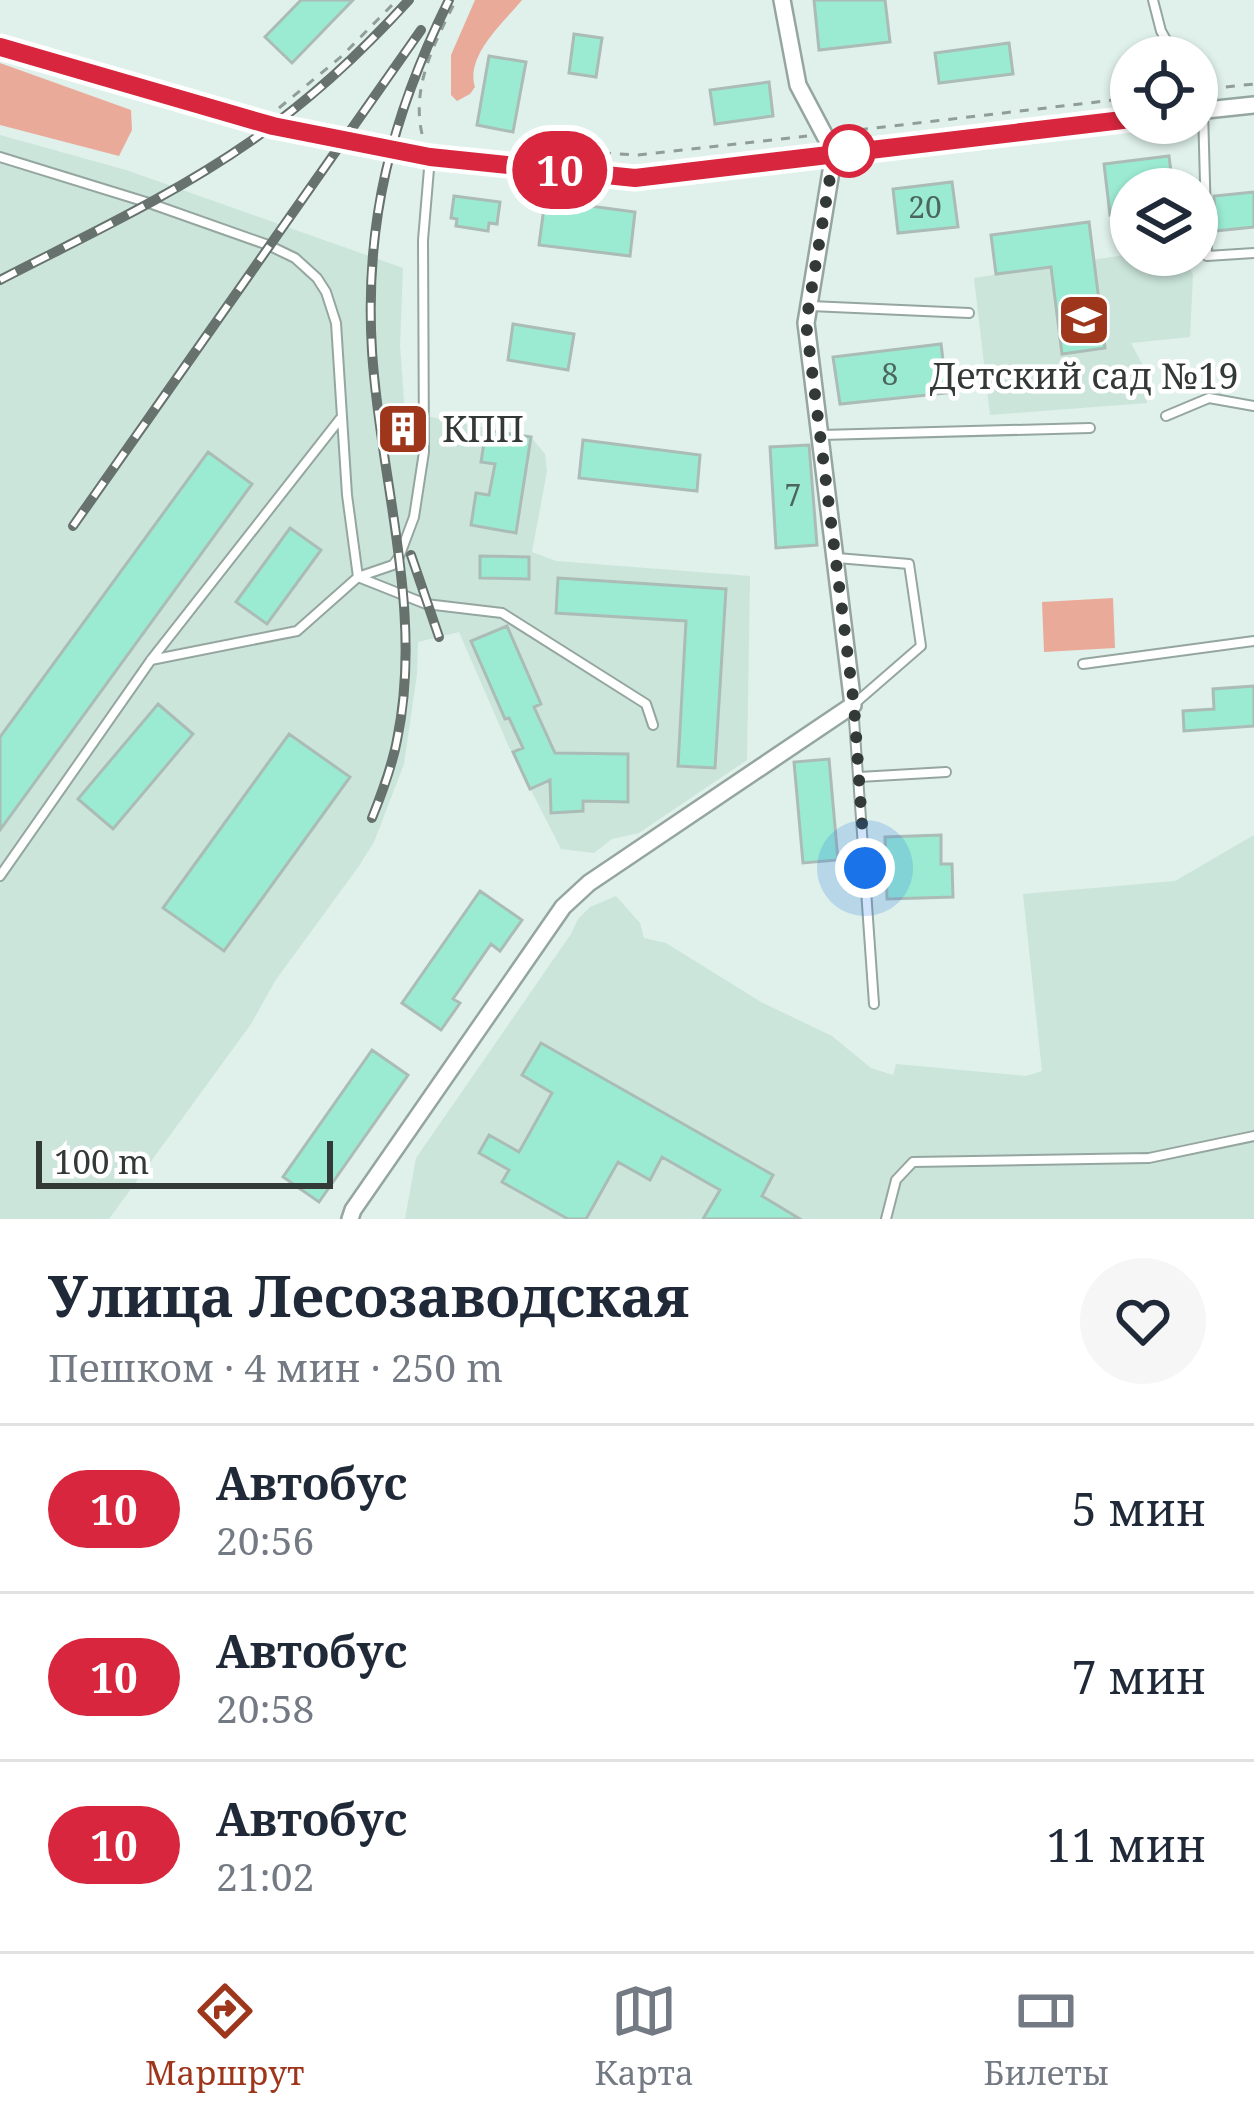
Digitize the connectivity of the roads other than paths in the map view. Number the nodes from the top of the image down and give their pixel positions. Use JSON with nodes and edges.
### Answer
{"nodes":[{"id":1,"x":782,"y":0,"type":"edge"},
{"id":2,"x":1153,"y":0,"type":"edge"},
{"id":3,"x":1164,"y":36,"type":"edge"},
{"id":4,"x":0,"y":47,"type":"edge"},
{"id":5,"x":1218,"y":103,"type":"edge"},
{"id":6,"x":1254,"y":105,"type":"edge"},
{"id":7,"x":1110,"y":121,"type":"edge"},
{"id":8,"x":1201,"y":144,"type":"edge"},
{"id":9,"x":834,"y":153,"type":"junction"},
{"id":10,"x":430,"y":157,"type":"junction"},
{"id":11,"x":0,"y":158,"type":"edge"},
{"id":12,"x":1254,"y":253,"type":"edge"},
{"id":13,"x":809,"y":306,"type":"junction"},
{"id":14,"x":969,"y":313,"type":"dead end"},
{"id":15,"x":1254,"y":406,"type":"edge"},
{"id":16,"x":1166,"y":416,"type":"dead end"},
{"id":17,"x":341,"y":418,"type":"junction"},
{"id":18,"x":1090,"y":428,"type":"dead end"},
{"id":19,"x":820,"y":435,"type":"junction"},
{"id":20,"x":835,"y":558,"type":"junction"},
{"id":21,"x":358,"y":577,"type":"junction"},
{"id":22,"x":1254,"y":641,"type":"edge"},
{"id":23,"x":151,"y":660,"type":"junction"},
{"id":24,"x":1083,"y":664,"type":"dead end"},
{"id":25,"x":854,"y":705,"type":"junction"},
{"id":26,"x":653,"y":725,"type":"dead end"},
{"id":27,"x":946,"y":772,"type":"dead end"},
{"id":28,"x":859,"y":777,"type":"junction"},
{"id":29,"x":0,"y":876,"type":"edge"},
{"id":30,"x":874,"y":1004,"type":"dead end"},
{"id":31,"x":1254,"y":1136,"type":"edge"},
{"id":32,"x":350,"y":1219,"type":"edge"},
{"id":33,"x":886,"y":1219,"type":"edge"}],
"edges":[{"from":1,"to":9,"type":"street"},
{"from":2,"to":3,"type":"lane"},
{"from":4,"to":10,"type":"street"},
{"from":5,"to":6,"type":"street"},
{"from":7,"to":9,"type":"street"},
{"from":8,"to":12,"type":"lane"},
{"from":9,"to":10,"type":"street"},
{"from":9,"to":13,"type":"street"},
{"from":10,"to":21,"type":"lane"},
{"from":11,"to":17,"type":"lane"},
{"from":13,"to":14,"type":"lane"},
{"from":13,"to":19,"type":"street"},
{"from":15,"to":16,"type":"lane"},
{"from":17,"to":21,"type":"lane"},
{"from":17,"to":23,"type":"lane"},
{"from":18,"to":19,"type":"lane"},
{"from":19,"to":20,"type":"street"},
{"from":20,"to":25,"type":"street"},
{"from":20,"to":25,"type":"lane"},
{"from":21,"to":23,"type":"lane"},
{"from":21,"to":26,"type":"lane"},
{"from":22,"to":24,"type":"lane"},
{"from":23,"to":29,"type":"lane"},
{"from":25,"to":28,"type":"lane"},
{"from":25,"to":32,"type":"street"},
{"from":27,"to":28,"type":"lane"},
{"from":28,"to":30,"type":"lane"},
{"from":31,"to":33,"type":"lane"}]}
